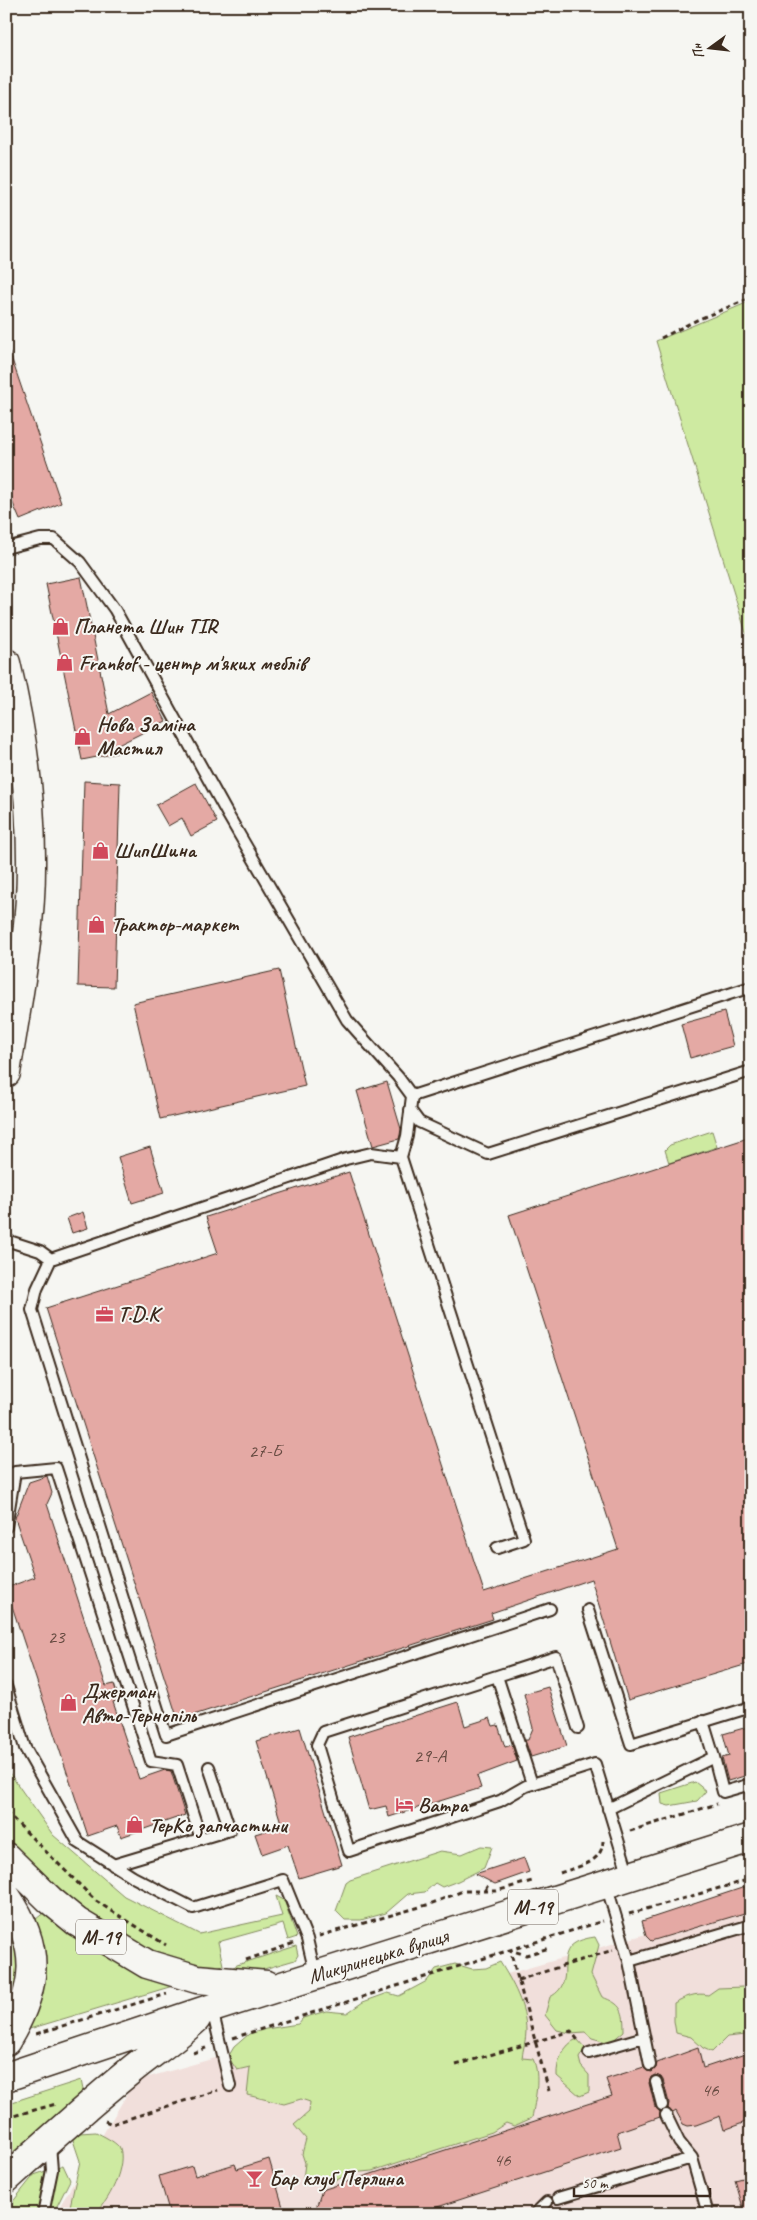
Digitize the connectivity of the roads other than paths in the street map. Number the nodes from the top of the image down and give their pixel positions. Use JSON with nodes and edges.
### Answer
{"nodes":[{"id":1,"x":6,"y":548,"type":"edge"},
{"id":2,"x":6,"y":662,"type":"edge"},
{"id":3,"x":751,"y":987,"type":"edge"},
{"id":4,"x":751,"y":1071,"type":"edge"},
{"id":5,"x":6,"y":1073,"type":"edge"},
{"id":6,"x":412,"y":1096,"type":"junction"},
{"id":7,"x":410,"y":1110,"type":"junction"},
{"id":8,"x":401,"y":1157,"type":"junction"},
{"id":9,"x":6,"y":1240,"type":"edge"},
{"id":10,"x":51,"y":1259,"type":"junction"},
{"id":11,"x":6,"y":1527,"type":"edge"},
{"id":12,"x":497,"y":1548,"type":"dead end"},
{"id":13,"x":550,"y":1609,"type":"dead end"},
{"id":14,"x":588,"y":1610,"type":"dead end"},
{"id":15,"x":497,"y":1676,"type":"junction"},
{"id":16,"x":6,"y":1686,"type":"edge"},
{"id":17,"x":751,"y":1706,"type":"edge"},
{"id":18,"x":703,"y":1722,"type":"junction"},
{"id":19,"x":578,"y":1728,"type":"dead end"},
{"id":20,"x":714,"y":1757,"type":"junction"},
{"id":21,"x":209,"y":1767,"type":"dead end"},
{"id":22,"x":532,"y":1784,"type":"junction"},
{"id":23,"x":751,"y":1784,"type":"edge"},
{"id":24,"x":608,"y":1809,"type":"junction"},
{"id":25,"x":751,"y":1838,"type":"edge"},
{"id":26,"x":201,"y":1839,"type":"junction"},
{"id":27,"x":6,"y":1857,"type":"edge"},
{"id":28,"x":112,"y":1865,"type":"junction"},
{"id":29,"x":618,"y":1881,"type":"junction"},
{"id":30,"x":6,"y":1896,"type":"edge"},
{"id":31,"x":751,"y":1925,"type":"edge"},
{"id":32,"x":629,"y":1960,"type":"junction"},
{"id":33,"x":316,"y":1975,"type":"junction"},
{"id":34,"x":282,"y":1986,"type":"junction"},
{"id":35,"x":209,"y":2009,"type":"junction"},
{"id":36,"x":644,"y":2037,"type":"junction"},
{"id":37,"x":6,"y":2041,"type":"edge"},
{"id":38,"x":589,"y":2053,"type":"road end"},
{"id":39,"x":650,"y":2065,"type":"dead end"},
{"id":40,"x":6,"y":2077,"type":"edge"},
{"id":41,"x":656,"y":2082,"type":"dead end"},
{"id":42,"x":230,"y":2086,"type":"road end"},
{"id":43,"x":50,"y":2139,"type":"junction"},
{"id":44,"x":692,"y":2158,"type":"junction"},
{"id":45,"x":6,"y":2179,"type":"edge"},
{"id":46,"x":558,"y":2198,"type":"dead end"},
{"id":47,"x":547,"y":2202,"type":"dead end"},
{"id":48,"x":44,"y":2214,"type":"edge"},
{"id":49,"x":536,"y":2214,"type":"edge"},
{"id":50,"x":708,"y":2214,"type":"edge"}],
"edges":[{"from":1,"to":6,"type":"lane"},
{"from":2,"to":5,"type":"highway"},
{"from":3,"to":6,"type":"lane"},
{"from":4,"to":7,"type":"lane"},
{"from":6,"to":7,"type":"lane"},
{"from":7,"to":8,"type":"lane"},
{"from":8,"to":10,"type":"lane"},
{"from":8,"to":12,"type":"lane"},
{"from":9,"to":10,"type":"lane"},
{"from":10,"to":13,"type":"lane"},
{"from":11,"to":26,"type":"lane"},
{"from":14,"to":18,"type":"lane"},
{"from":15,"to":19,"type":"lane"},
{"from":15,"to":22,"type":"lane"},
{"from":15,"to":22,"type":"lane"},
{"from":16,"to":28,"type":"lane"},
{"from":17,"to":18,"type":"lane"},
{"from":18,"to":20,"type":"lane"},
{"from":20,"to":23,"type":"lane"},
{"from":20,"to":24,"type":"lane"},
{"from":21,"to":26,"type":"lane"},
{"from":22,"to":24,"type":"lane"},
{"from":24,"to":29,"type":"lane"},
{"from":25,"to":29,"type":"highway","name":"Микулинецька вулиця","number":"М-19"},
{"from":26,"to":28,"type":"lane"},
{"from":27,"to":34,"type":"highway","number":"М-19"},
{"from":28,"to":33,"type":"lane"},
{"from":29,"to":32,"type":"lane"},
{"from":29,"to":33,"type":"highway","name":"Микулинецька вулиця","number":"М-19"},
{"from":30,"to":37,"type":"highway"},
{"from":31,"to":32,"type":"lane"},
{"from":32,"to":36,"type":"lane"},
{"from":33,"to":34,"type":"highway","name":"Микулинецька вулиця","number":"М-19"},
{"from":34,"to":35,"type":"highway","name":"Микулинецька вулиця","number":"М-19"},
{"from":35,"to":40,"type":"highway","name":"Микулинецька вулиця","number":"М-19"},
{"from":35,"to":42,"type":"lane"},
{"from":35,"to":43,"type":"highway"},
{"from":36,"to":38,"type":"lane"},
{"from":36,"to":39,"type":"lane"},
{"from":41,"to":44,"type":"lane"},
{"from":43,"to":45,"type":"highway"},
{"from":43,"to":48,"type":"lane"},
{"from":44,"to":46,"type":"lane"},
{"from":44,"to":50,"type":"lane"},
{"from":47,"to":49,"type":"lane"}]}
